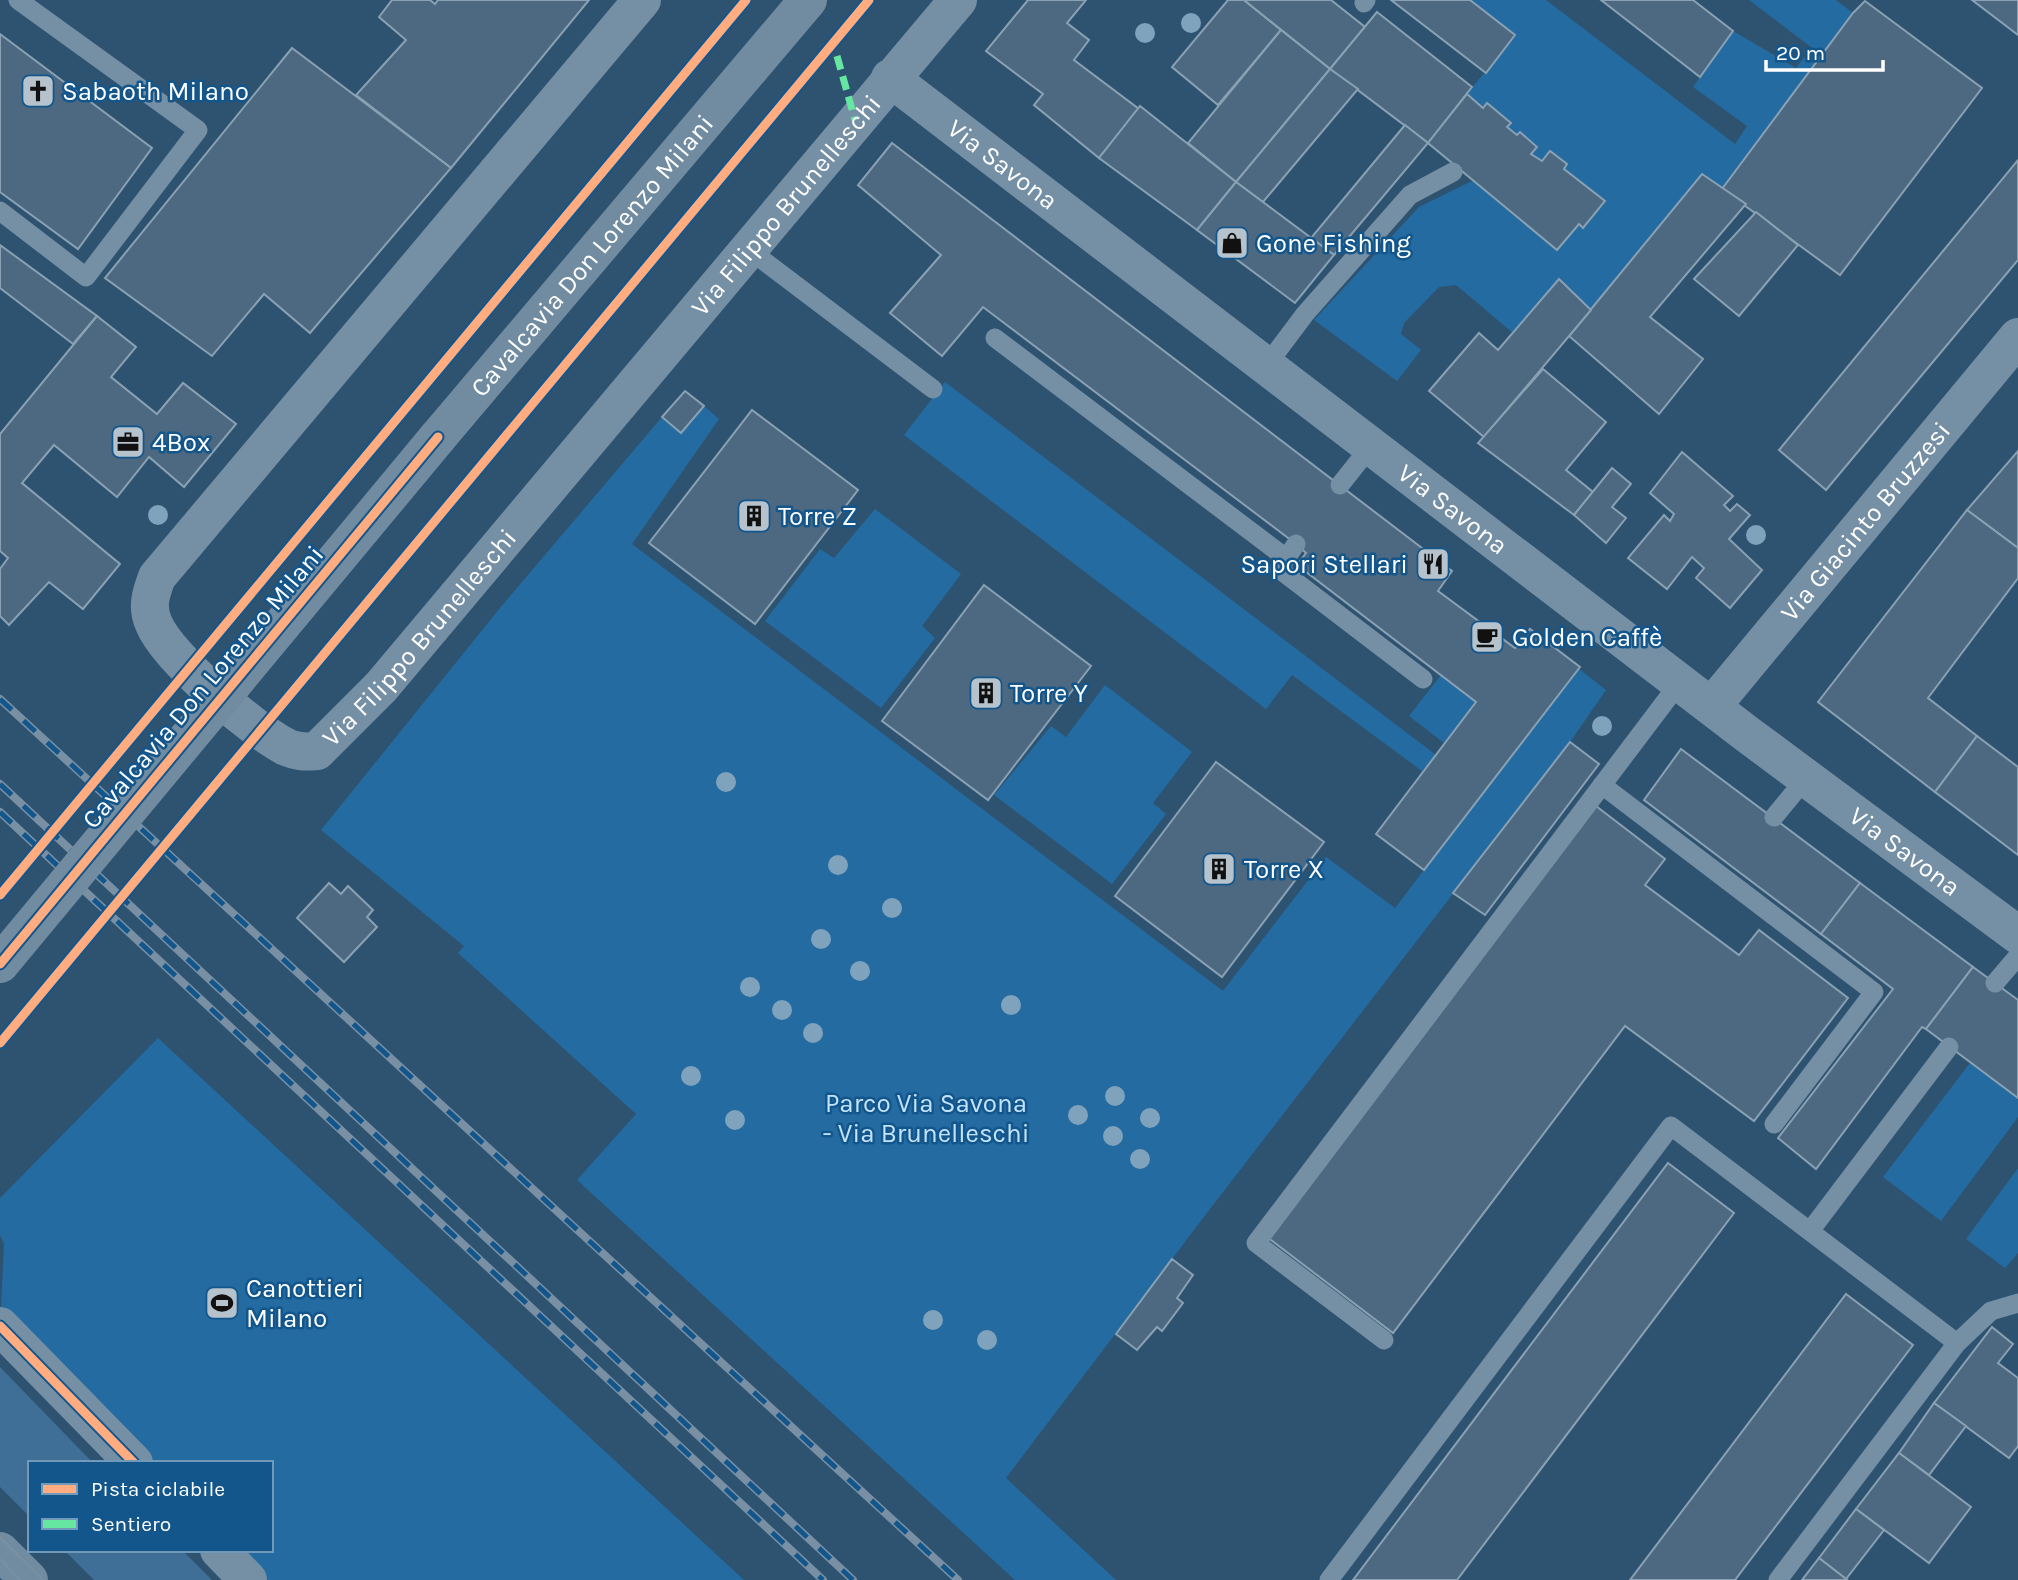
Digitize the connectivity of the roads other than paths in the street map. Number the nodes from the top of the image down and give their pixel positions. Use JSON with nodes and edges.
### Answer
{"nodes":[{"id":1,"x":18,"y":0,"type":"edge"},
{"id":2,"x":642,"y":0,"type":"edge"},
{"id":3,"x":808,"y":0,"type":"edge"},
{"id":4,"x":958,"y":0,"type":"edge"},
{"id":5,"x":890,"y":78,"type":"junction"},
{"id":6,"x":1453,"y":172,"type":"dead end"},
{"id":7,"x":0,"y":211,"type":"edge"},
{"id":8,"x":748,"y":249,"type":"junction"},
{"id":9,"x":2018,"y":337,"type":"edge"},
{"id":10,"x":995,"y":338,"type":"dead end"},
{"id":11,"x":1266,"y":366,"type":"junction"},
{"id":12,"x":933,"y":389,"type":"dead end"},
{"id":13,"x":1371,"y":446,"type":"junction"},
{"id":14,"x":1340,"y":485,"type":"dead end"},
{"id":15,"x":1423,"y":679,"type":"dead end"},
{"id":16,"x":1680,"y":681,"type":"junction"},
{"id":17,"x":1712,"y":706,"type":"junction"},
{"id":18,"x":1806,"y":778,"type":"junction"},
{"id":19,"x":1602,"y":785,"type":"junction"},
{"id":20,"x":1774,"y":817,"type":"dead end"},
{"id":21,"x":2018,"y":935,"type":"edge"},
{"id":22,"x":2018,"y":956,"type":"edge"},
{"id":23,"x":0,"y":964,"type":"edge"},
{"id":24,"x":1995,"y":983,"type":"dead end"},
{"id":25,"x":1949,"y":1047,"type":"dead end"},
{"id":26,"x":1774,"y":1124,"type":"dead end"},
{"id":27,"x":1810,"y":1231,"type":"junction"},
{"id":28,"x":2018,"y":1303,"type":"edge"},
{"id":29,"x":0,"y":1326,"type":"edge"},
{"id":30,"x":1384,"y":1340,"type":"dead end"},
{"id":31,"x":1957,"y":1343,"type":"junction"},
{"id":32,"x":132,"y":1461,"type":"edge"},
{"id":33,"x":0,"y":1551,"type":"edge"},
{"id":34,"x":221,"y":1552,"type":"edge"},
{"id":35,"x":29,"y":1580,"type":"edge"},
{"id":36,"x":248,"y":1580,"type":"edge"},
{"id":37,"x":1329,"y":1580,"type":"edge"},
{"id":38,"x":1778,"y":1580,"type":"edge"}],
"edges":[{"from":1,"to":7,"type":"lane"},
{"from":2,"to":8,"type":"street","name":"Via Filippo Brunelleschi"},
{"from":3,"to":23,"type":"main road","name":"Cavalcavia Don Lorenzo Milani","bridge":true},
{"from":4,"to":5,"type":"street","name":"Via Filippo Brunelleschi"},
{"from":5,"to":8,"type":"street","name":"Via Filippo Brunelleschi"},
{"from":5,"to":11,"type":"street","name":"Via Savona"},
{"from":6,"to":11,"type":"lane"},
{"from":8,"to":12,"type":"lane"},
{"from":9,"to":17,"type":"street","name":"Via Giacinto Bruzzesi"},
{"from":10,"to":15,"type":"lane"},
{"from":11,"to":13,"type":"street","name":"Via Savona"},
{"from":13,"to":14,"type":"lane"},
{"from":13,"to":16,"type":"street","name":"Via Savona"},
{"from":16,"to":17,"type":"street","name":"Via Savona"},
{"from":16,"to":19,"type":"lane"},
{"from":17,"to":18,"type":"street","name":"Via Savona"},
{"from":18,"to":20,"type":"lane"},
{"from":18,"to":21,"type":"street","name":"Via Savona"},
{"from":19,"to":26,"type":"lane"},
{"from":19,"to":30,"type":"lane"},
{"from":22,"to":24,"type":"lane"},
{"from":25,"to":27,"type":"lane"},
{"from":27,"to":31,"type":"lane"},
{"from":27,"to":37,"type":"lane"},
{"from":28,"to":31,"type":"lane"},
{"from":29,"to":32,"type":"street"},
{"from":31,"to":38,"type":"lane"},
{"from":33,"to":35,"type":"main road"},
{"from":34,"to":36,"type":"street"}]}
